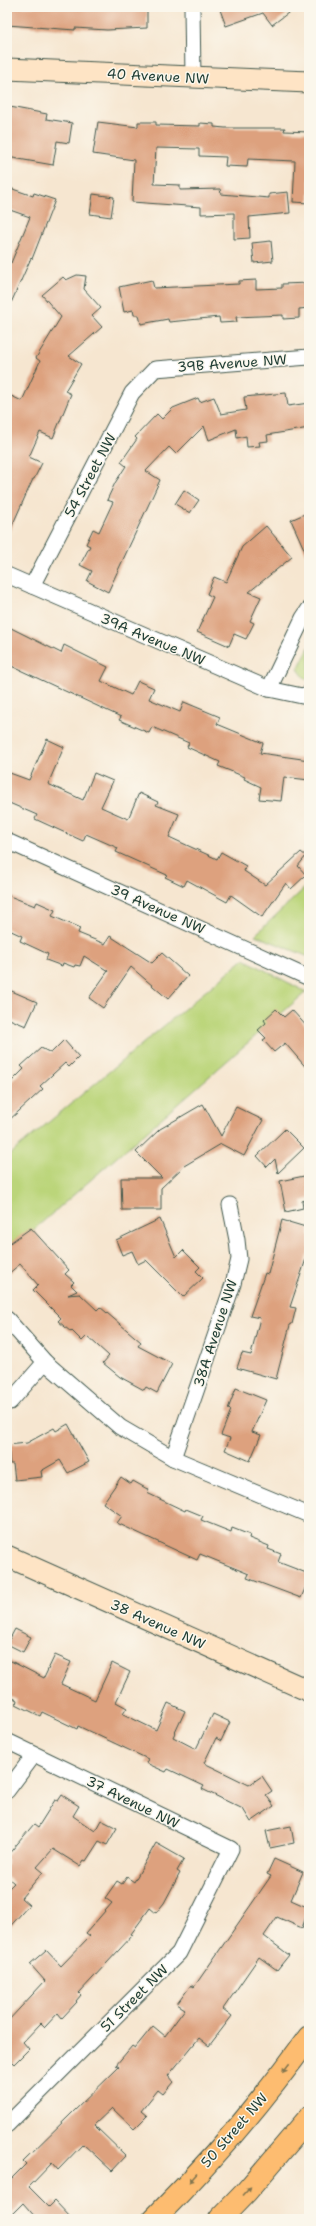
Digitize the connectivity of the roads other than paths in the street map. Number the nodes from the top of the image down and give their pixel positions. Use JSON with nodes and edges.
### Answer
{"nodes":[{"id":1,"x":192,"y":7,"type":"edge"},
{"id":2,"x":7,"y":69,"type":"edge"},
{"id":3,"x":193,"y":78,"type":"junction"},
{"id":4,"x":309,"y":82,"type":"edge"},
{"id":5,"x":309,"y":357,"type":"edge"},
{"id":6,"x":155,"y":369,"type":"joint"},
{"id":7,"x":7,"y":575,"type":"edge"},
{"id":8,"x":32,"y":586,"type":"junction"},
{"id":9,"x":309,"y":610,"type":"edge"},
{"id":10,"x":269,"y":689,"type":"junction"},
{"id":11,"x":306,"y":695,"type":"edge"},
{"id":12,"x":7,"y":841,"type":"edge"},
{"id":13,"x":309,"y":978,"type":"edge"},
{"id":14,"x":230,"y":1205,"type":"dead end"},
{"id":15,"x":7,"y":1319,"type":"edge"},
{"id":16,"x":45,"y":1362,"type":"junction"},
{"id":17,"x":10,"y":1402,"type":"dead end"},
{"id":18,"x":173,"y":1458,"type":"junction"},
{"id":19,"x":309,"y":1515,"type":"edge"},
{"id":20,"x":7,"y":1556,"type":"edge"},
{"id":21,"x":309,"y":1691,"type":"edge"},
{"id":22,"x":7,"y":1740,"type":"edge"},
{"id":23,"x":34,"y":1755,"type":"junction"},
{"id":24,"x":7,"y":1791,"type":"edge"},
{"id":25,"x":231,"y":1849,"type":"joint"},
{"id":26,"x":309,"y":2037,"type":"edge"},
{"id":27,"x":309,"y":2118,"type":"edge"},
{"id":28,"x":7,"y":2126,"type":"edge"},
{"id":29,"x":154,"y":2219,"type":"edge"},
{"id":30,"x":220,"y":2219,"type":"edge"}],
"edges":[{"from":1,"to":3,"type":"street"},
{"from":2,"to":3,"type":"street","name":"40 Avenue NW"},
{"from":3,"to":4,"type":"street","name":"40 Avenue NW"},
{"from":5,"to":6,"type":"street","name":"39B Avenue NW"},
{"from":6,"to":8,"type":"street","name":"54 Street NW"},
{"from":7,"to":8,"type":"street","name":"39A Avenue NW"},
{"from":8,"to":10,"type":"street","name":"39A Avenue NW"},
{"from":9,"to":10,"type":"street"},
{"from":10,"to":11,"type":"street","name":"39A Avenue NW"},
{"from":12,"to":13,"type":"street","name":"39 Avenue NW"},
{"from":14,"to":18,"type":"street","name":"38A Avenue NW"},
{"from":15,"to":16,"type":"street"},
{"from":16,"to":17,"type":"street"},
{"from":16,"to":18,"type":"street"},
{"from":18,"to":19,"type":"street"},
{"from":20,"to":21,"type":"street","name":"38 Avenue NW"},
{"from":22,"to":23,"type":"street","name":"37 Avenue NW"},
{"from":23,"to":24,"type":"street"},
{"from":23,"to":25,"type":"street","name":"37 Avenue NW"},
{"from":25,"to":28,"type":"street","name":"51 Street NW"},
{"from":26,"to":29,"type":"main road","name":"50 Street NW","one_way":true},
{"from":30,"to":27,"type":"main road","one_way":true}]}
